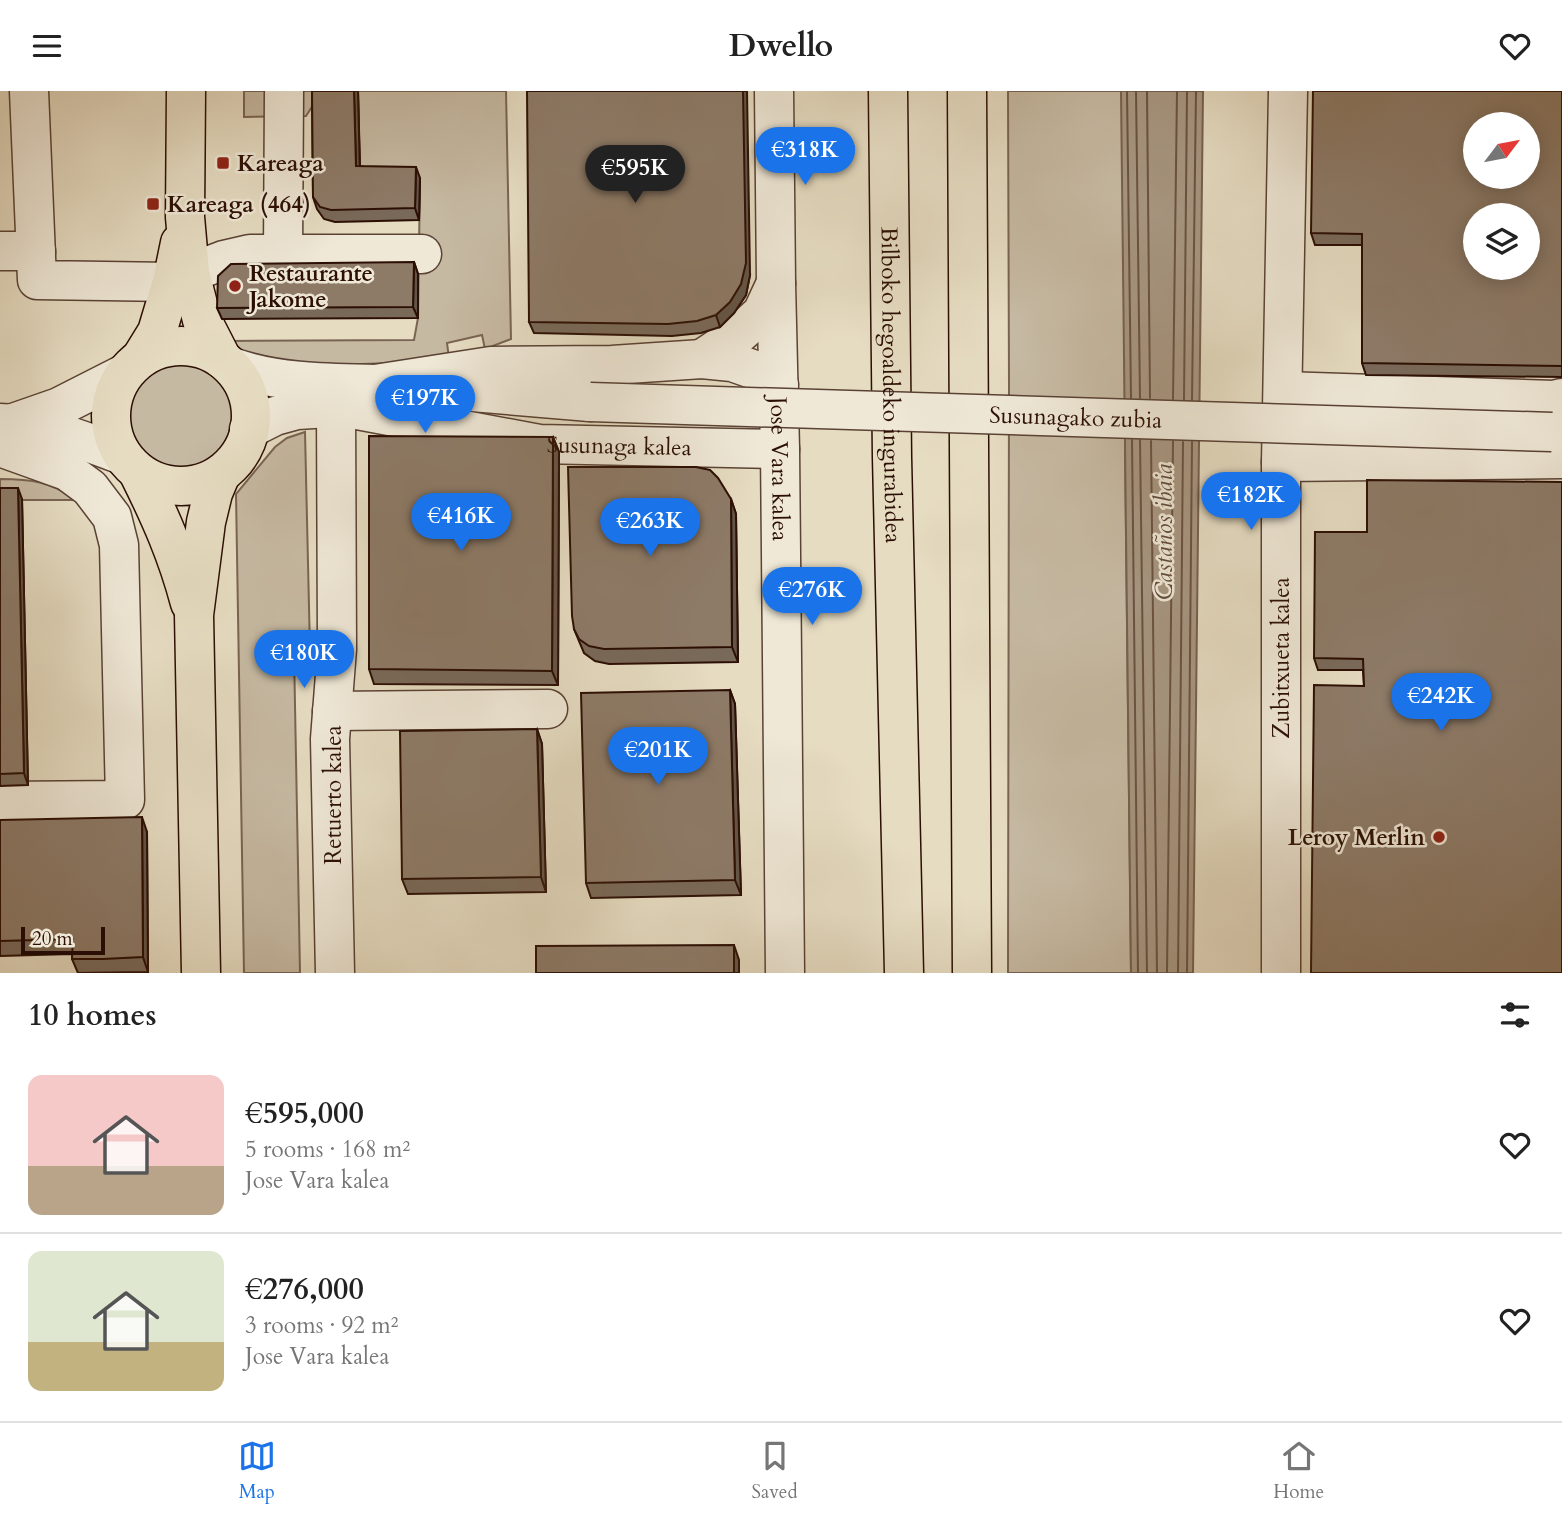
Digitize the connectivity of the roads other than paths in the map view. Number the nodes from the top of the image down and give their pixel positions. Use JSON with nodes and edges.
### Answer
{"nodes":[{"id":1,"x":29,"y":91,"type":"edge"},
{"id":2,"x":186,"y":91,"type":"edge"},
{"id":3,"x":284,"y":91,"type":"edge"},
{"id":4,"x":774,"y":91,"type":"edge"},
{"id":5,"x":888,"y":91,"type":"edge"},
{"id":6,"x":967,"y":91,"type":"edge"},
{"id":7,"x":1288,"y":91,"type":"edge"},
{"id":8,"x":18,"y":251,"type":"edge"},
{"id":9,"x":283,"y":254,"type":"junction"},
{"id":10,"x":422,"y":254,"type":"dead end"},
{"id":11,"x":181,"y":277,"type":"junction"},
{"id":12,"x":776,"y":283,"type":"junction"},
{"id":13,"x":702,"y":359,"type":"junction"},
{"id":14,"x":227,"y":363,"type":"junction"},
{"id":15,"x":133,"y":366,"type":"junction"},
{"id":16,"x":375,"y":384,"type":"junction"},
{"id":17,"x":779,"y":385,"type":"junction"},
{"id":18,"x":1283,"y":391,"type":"junction"},
{"id":19,"x":590,"y":401,"type":"junction"},
{"id":20,"x":336,"y":406,"type":"junction"},
{"id":21,"x":249,"y":429,"type":"junction"},
{"id":22,"x":1560,"y":430,"type":"edge"},
{"id":23,"x":4,"y":431,"type":"edge"},
{"id":24,"x":780,"y":449,"type":"junction"},
{"id":25,"x":1281,"y":462,"type":"junction"},
{"id":26,"x":130,"y":463,"type":"junction"},
{"id":27,"x":221,"y":474,"type":"junction"},
{"id":28,"x":194,"y":615,"type":"junction"},
{"id":29,"x":548,"y":709,"type":"dead end"},
{"id":30,"x":332,"y":711,"type":"junction"},
{"id":31,"x":0,"y":801,"type":"edge"},
{"id":32,"x":904,"y":955,"type":"edge"},
{"id":33,"x":201,"y":973,"type":"edge"},
{"id":34,"x":335,"y":973,"type":"edge"},
{"id":35,"x":785,"y":973,"type":"edge"},
{"id":36,"x":972,"y":973,"type":"edge"},
{"id":37,"x":1280,"y":973,"type":"edge"}],
"edges":[{"from":1,"to":8,"type":"street"},
{"from":2,"to":11,"type":"main road"},
{"from":3,"to":9,"type":"street"},
{"from":4,"to":12,"type":"street","name":"Jose Vara kalea"},
{"from":5,"to":32,"type":"main road","name":"Bilboko hegoaldeko ingurabidea"},
{"from":6,"to":36,"type":"main road"},
{"from":7,"to":18,"type":"street","name":"Zubitxueta kalea"},
{"from":8,"to":11,"type":"street"},
{"from":9,"to":10,"type":"street"},
{"from":9,"to":11,"type":"street"},
{"from":11,"to":14,"type":"main road"},
{"from":11,"to":15,"type":"main road"},
{"from":12,"to":13,"type":"street"},
{"from":12,"to":17,"type":"street","name":"Jose Vara kalea"},
{"from":13,"to":16,"type":"street","name":"Susunaga kalea"},
{"from":13,"to":17,"type":"street","name":"Susunaga kalea"},
{"from":14,"to":15,"type":"main road"},
{"from":14,"to":16,"type":"street","name":"Susunaga kalea"},
{"from":14,"to":21,"type":"main road"},
{"from":15,"to":23,"type":"street"},
{"from":15,"to":26,"type":"main road"},
{"from":16,"to":19,"type":"street","name":"Susunaga kalea"},
{"from":17,"to":24,"type":"street","name":"Jose Vara kalea"},
{"from":18,"to":22,"type":"street"},
{"from":18,"to":25,"type":"street","name":"Zubitxueta kalea"},
{"from":19,"to":20,"type":"street","name":"Susunaga kalea"},
{"from":19,"to":22,"type":"street","name":"Susunagako zubia","bridge":true},
{"from":20,"to":21,"type":"street","name":"Susunaga kalea"},
{"from":20,"to":24,"type":"street","name":"Susunaga kalea"},
{"from":20,"to":30,"type":"street","name":"Retuerto kalea"},
{"from":21,"to":27,"type":"main road"},
{"from":22,"to":25,"type":"street"},
{"from":23,"to":26,"type":"street"},
{"from":23,"to":31,"type":"street"},
{"from":24,"to":35,"type":"street","name":"Jose Vara kalea"},
{"from":25,"to":37,"type":"street","name":"Zubitxueta kalea"},
{"from":26,"to":27,"type":"main road"},
{"from":26,"to":28,"type":"main road"},
{"from":27,"to":28,"type":"main road"},
{"from":28,"to":33,"type":"main road"},
{"from":29,"to":30,"type":"street"},
{"from":30,"to":34,"type":"street","name":"Retuerto kalea"}]}
